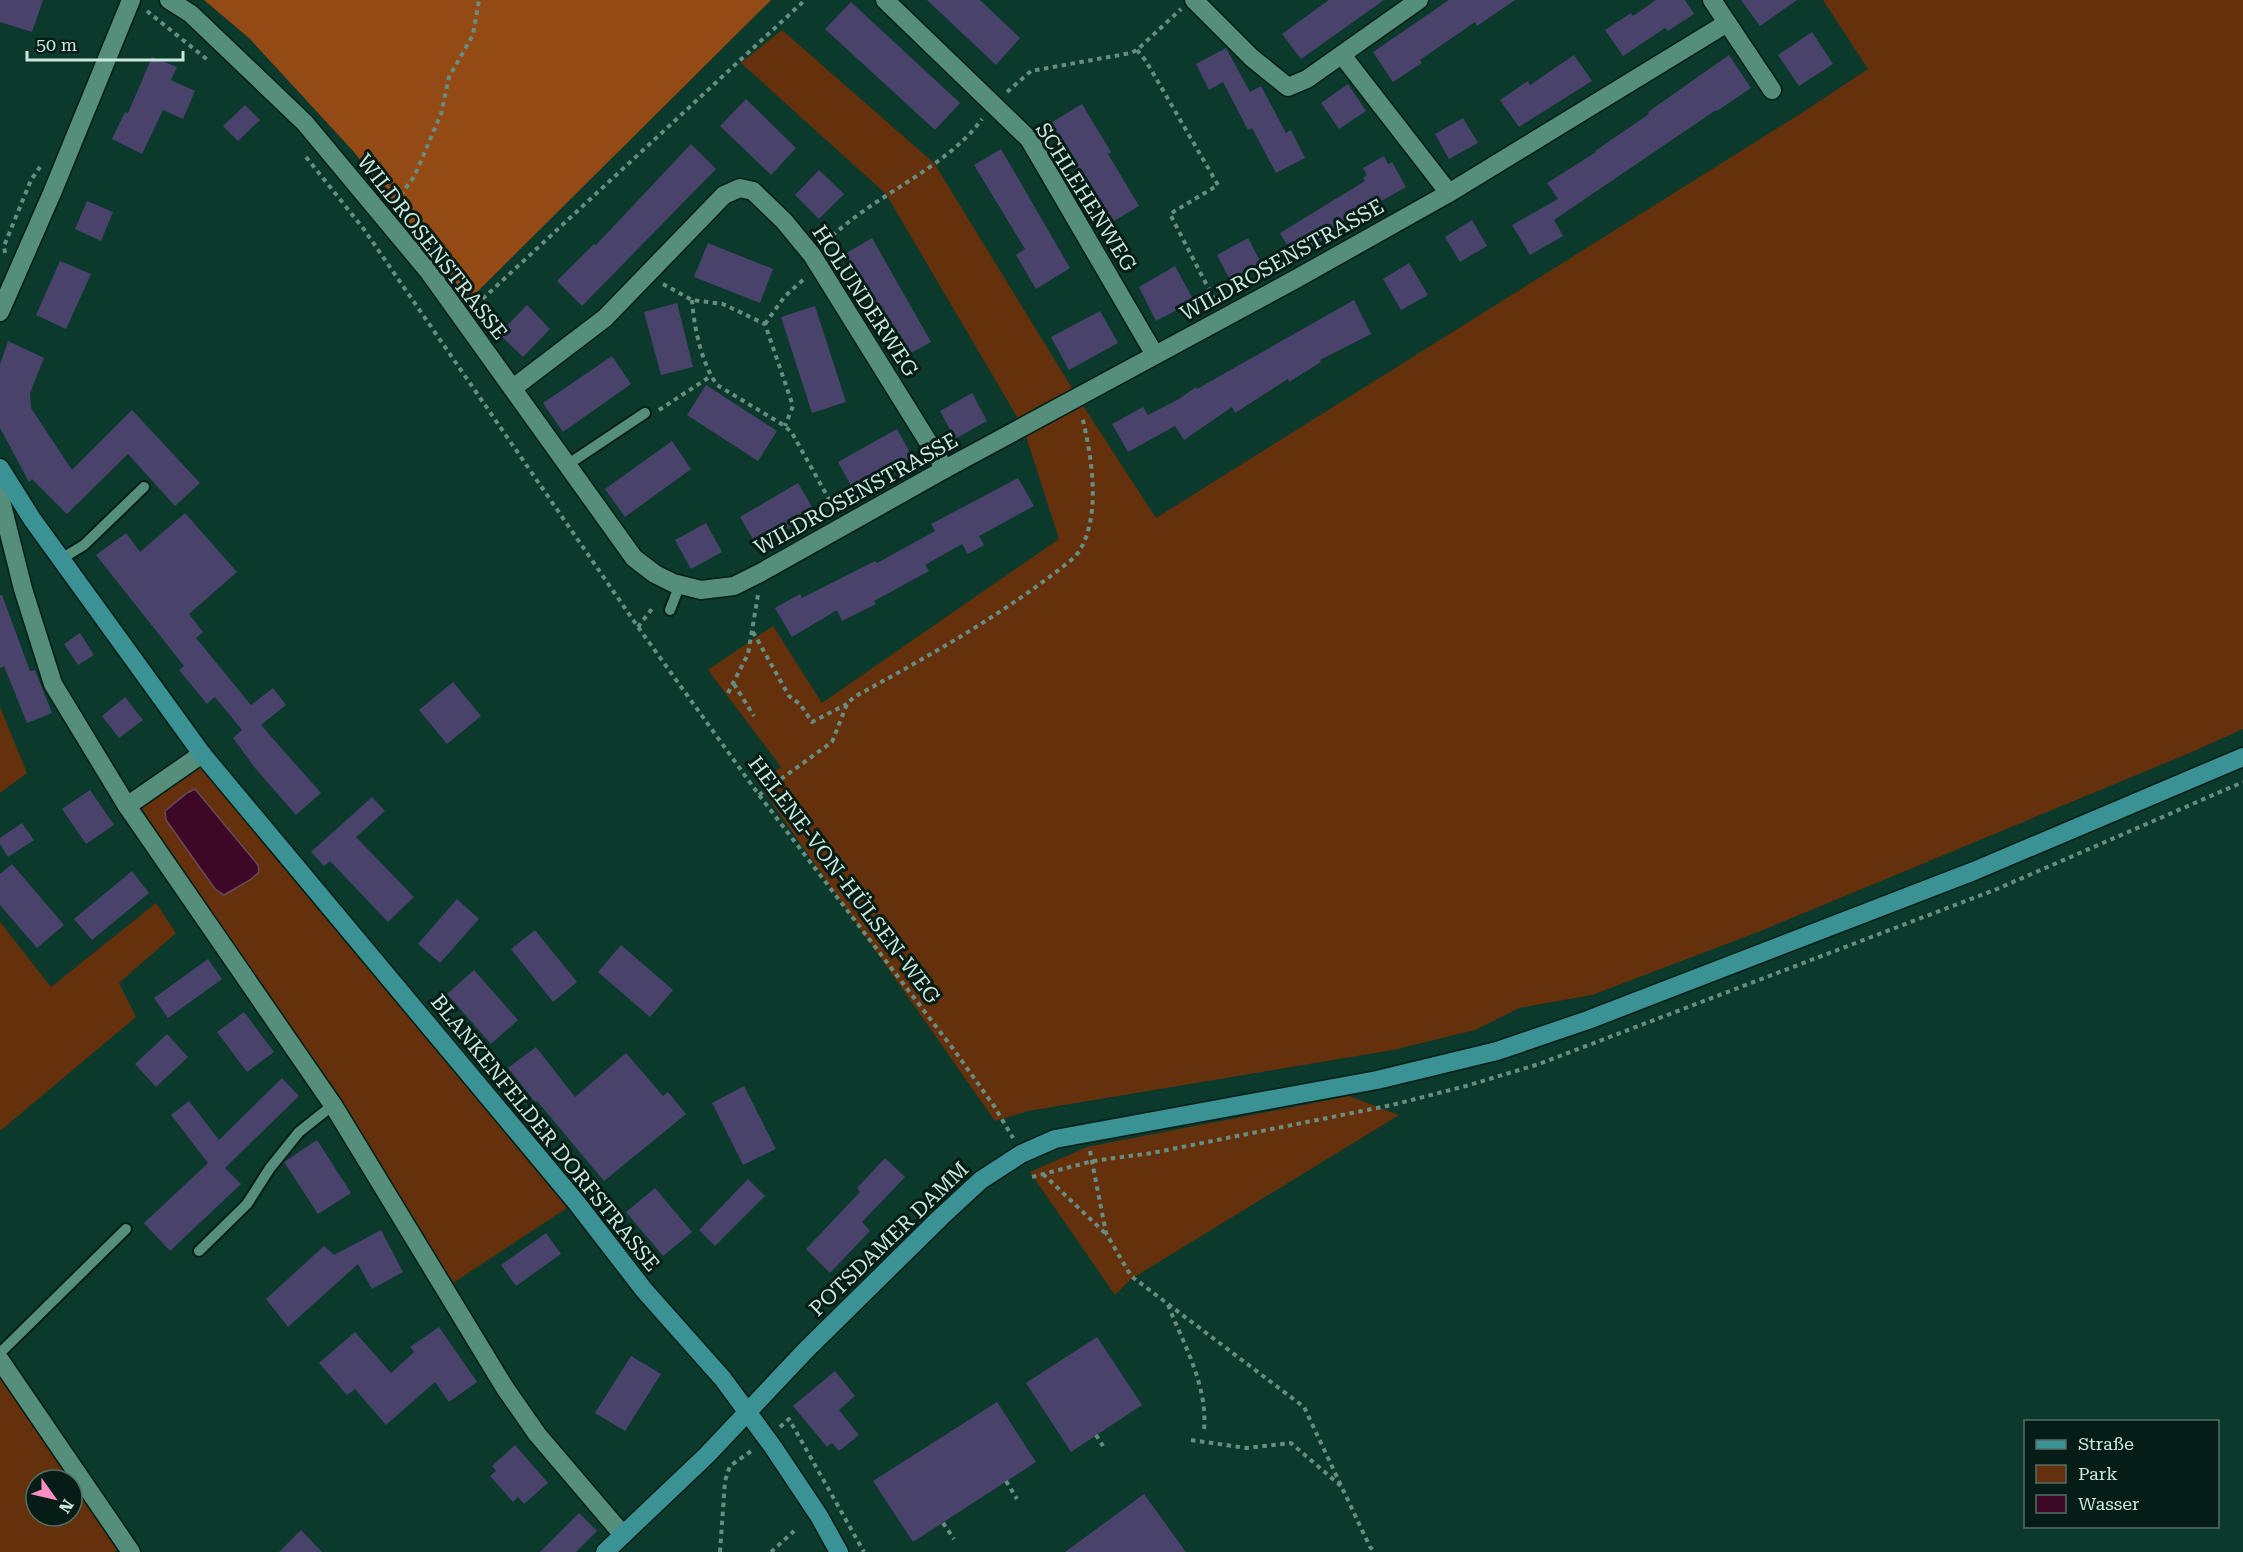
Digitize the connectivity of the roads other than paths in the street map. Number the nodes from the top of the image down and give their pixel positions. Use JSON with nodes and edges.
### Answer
{"nodes":[{"id":1,"x":169,"y":0,"type":"edge"},
{"id":2,"x":885,"y":0,"type":"edge"},
{"id":3,"x":1194,"y":0,"type":"edge"},
{"id":4,"x":1419,"y":0,"type":"edge"},
{"id":5,"x":1712,"y":0,"type":"edge"},
{"id":6,"x":135,"y":3,"type":"edge"},
{"id":7,"x":1727,"y":23,"type":"junction"},
{"id":8,"x":1342,"y":55,"type":"junction"},
{"id":9,"x":1772,"y":90,"type":"dead end"},
{"id":10,"x":1449,"y":193,"type":"junction"},
{"id":11,"x":0,"y":312,"type":"edge"},
{"id":12,"x":1155,"y":355,"type":"junction"},
{"id":13,"x":513,"y":388,"type":"junction"},
{"id":14,"x":645,"y":413,"type":"road end"},
{"id":15,"x":567,"y":465,"type":"junction"},
{"id":16,"x":945,"y":469,"type":"junction"},
{"id":17,"x":4,"y":475,"type":"edge"},
{"id":18,"x":144,"y":487,"type":"dead end"},
{"id":19,"x":61,"y":559,"type":"junction"},
{"id":20,"x":680,"y":585,"type":"junction"},
{"id":21,"x":670,"y":610,"type":"dead end"},
{"id":22,"x":202,"y":753,"type":"junction"},
{"id":23,"x":2243,"y":757,"type":"edge"},
{"id":24,"x":127,"y":806,"type":"junction"},
{"id":25,"x":333,"y":1105,"type":"junction"},
{"id":26,"x":126,"y":1229,"type":"dead end"},
{"id":27,"x":199,"y":1251,"type":"dead end"},
{"id":28,"x":0,"y":1353,"type":"edge"},
{"id":29,"x":0,"y":1360,"type":"edge"},
{"id":30,"x":747,"y":1412,"type":"junction"},
{"id":31,"x":622,"y":1535,"type":"junction"},
{"id":32,"x":123,"y":1549,"type":"edge"},
{"id":33,"x":605,"y":1552,"type":"edge"},
{"id":34,"x":839,"y":1552,"type":"edge"}],
"edges":[{"from":1,"to":13,"type":"street","name":"WILDROSENSTRASSE"},
{"from":2,"to":12,"type":"street","name":"SCHLEHENWEG"},
{"from":3,"to":8,"type":"street"},
{"from":4,"to":8,"type":"street"},
{"from":5,"to":7,"type":"street"},
{"from":6,"to":11,"type":"street"},
{"from":7,"to":9,"type":"street"},
{"from":7,"to":10,"type":"street","name":"WILDROSENSTRASSE"},
{"from":8,"to":10,"type":"street"},
{"from":10,"to":12,"type":"street","name":"WILDROSENSTRASSE"},
{"from":12,"to":16,"type":"street","name":"WILDROSENSTRASSE"},
{"from":13,"to":15,"type":"street","name":"WILDROSENSTRASSE"},
{"from":13,"to":16,"type":"street","name":"HOLUNDERWEG"},
{"from":14,"to":15,"type":"lane"},
{"from":15,"to":20,"type":"street","name":"WILDROSENSTRASSE"},
{"from":16,"to":20,"type":"street","name":"WILDROSENSTRASSE"},
{"from":17,"to":19,"type":"main road","name":"BLANKENFELDER DORFSTRASSE"},
{"from":17,"to":24,"type":"street","name":"BLANKENFELDER DORFSTRASSE"},
{"from":18,"to":19,"type":"lane"},
{"from":19,"to":22,"type":"main road","name":"BLANKENFELDER DORFSTRASSE"},
{"from":20,"to":21,"type":"lane"},
{"from":22,"to":24,"type":"street"},
{"from":22,"to":30,"type":"main road","name":"BLANKENFELDER DORFSTRASSE"},
{"from":23,"to":30,"type":"main road","name":"POTSDAMER DAMM"},
{"from":24,"to":25,"type":"street","name":"BLANKENFELDER DORFSTRASSE"},
{"from":25,"to":27,"type":"lane"},
{"from":25,"to":31,"type":"street","name":"BLANKENFELDER DORFSTRASSE"},
{"from":26,"to":28,"type":"lane"},
{"from":29,"to":32,"type":"street"},
{"from":30,"to":31,"type":"main road","name":"POTSDAMER DAMM"},
{"from":30,"to":34,"type":"main road","name":"BLANKENFELDER DORFSTRASSE"},
{"from":31,"to":33,"type":"main road","name":"POTSDAMER DAMM"}]}
